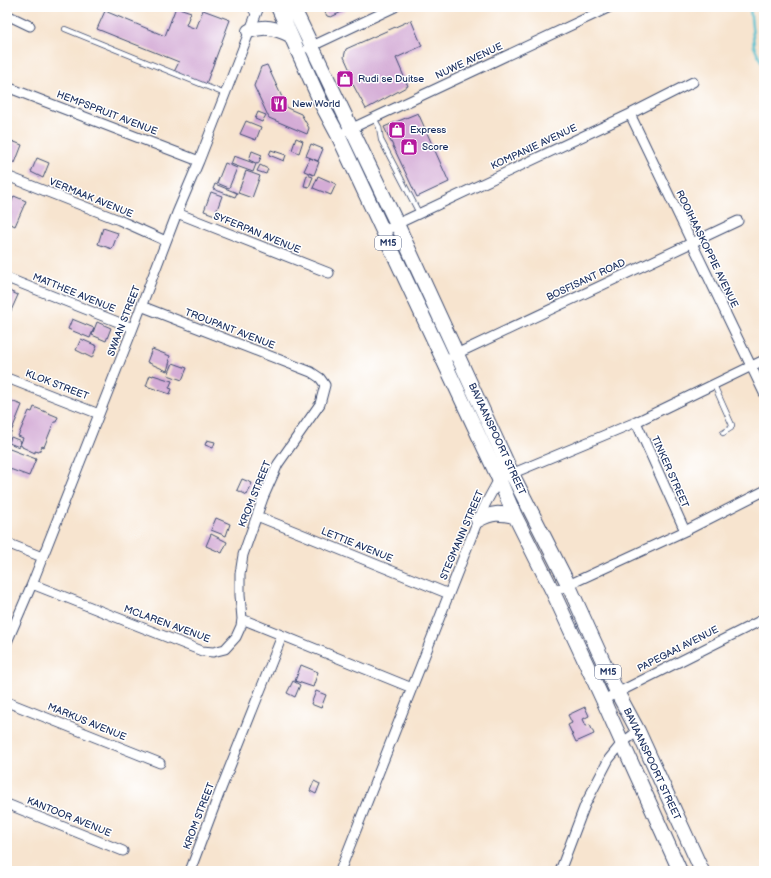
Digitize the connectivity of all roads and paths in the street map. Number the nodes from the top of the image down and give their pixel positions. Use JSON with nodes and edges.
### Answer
{"nodes":[{"id":1,"x":249,"y":7,"type":"edge"},
{"id":2,"x":259,"y":7,"type":"edge"},
{"id":3,"x":278,"y":7,"type":"edge"},
{"id":4,"x":293,"y":7,"type":"edge"},
{"id":5,"x":395,"y":7,"type":"edge"},
{"id":6,"x":610,"y":7,"type":"edge"},
{"id":7,"x":7,"y":15,"type":"edge"},
{"id":8,"x":255,"y":16,"type":"junction"},
{"id":9,"x":30,"y":26,"type":"dead end"},
{"id":10,"x":65,"y":29,"type":"dead end"},
{"id":11,"x":249,"y":31,"type":"junction"},
{"id":12,"x":290,"y":35,"type":"junction"},
{"id":13,"x":311,"y":46,"type":"junction"},
{"id":14,"x":299,"y":54,"type":"junction"},
{"id":15,"x":693,"y":82,"type":"dead end"},
{"id":16,"x":7,"y":87,"type":"edge"},
{"id":17,"x":225,"y":94,"type":"junction"},
{"id":18,"x":630,"y":114,"type":"junction"},
{"id":19,"x":374,"y":117,"type":"junction"},
{"id":20,"x":352,"y":128,"type":"junction"},
{"id":21,"x":338,"y":135,"type":"junction"},
{"id":22,"x":199,"y":161,"type":"junction"},
{"id":23,"x":7,"y":176,"type":"edge"},
{"id":24,"x":176,"y":213,"type":"junction"},
{"id":25,"x":419,"y":213,"type":"junction"},
{"id":26,"x":738,"y":221,"type":"dead end"},
{"id":27,"x":397,"y":224,"type":"junction"},
{"id":28,"x":383,"y":232,"type":"junction"},
{"id":29,"x":166,"y":241,"type":"junction"},
{"id":30,"x":692,"y":242,"type":"junction"},
{"id":31,"x":329,"y":273,"type":"dead end"},
{"id":32,"x":7,"y":278,"type":"edge"},
{"id":33,"x":141,"y":306,"type":"junction"},
{"id":34,"x":133,"y":328,"type":"junction"},
{"id":35,"x":458,"y":353,"type":"junction"},
{"id":36,"x":443,"y":360,"type":"junction"},
{"id":37,"x":764,"y":360,"type":"edge"},
{"id":38,"x":752,"y":367,"type":"junction"},
{"id":39,"x":312,"y":372,"type":"joint"},
{"id":40,"x":7,"y":378,"type":"edge"},
{"id":41,"x":714,"y":385,"type":"junction"},
{"id":42,"x":764,"y":393,"type":"edge"},
{"id":43,"x":99,"y":414,"type":"junction"},
{"id":44,"x":636,"y":422,"type":"junction"},
{"id":45,"x":724,"y":433,"type":"dead end"},
{"id":46,"x":506,"y":476,"type":"junction"},
{"id":47,"x":764,"y":491,"type":"edge"},
{"id":48,"x":257,"y":516,"type":"junction"},
{"id":49,"x":515,"y":516,"type":"junction"},
{"id":50,"x":478,"y":520,"type":"junction"},
{"id":51,"x":685,"y":531,"type":"junction"},
{"id":52,"x":7,"y":543,"type":"edge"},
{"id":53,"x":42,"y":557,"type":"junction"},
{"id":54,"x":32,"y":584,"type":"junction"},
{"id":55,"x":568,"y":584,"type":"junction"},
{"id":56,"x":553,"y":592,"type":"junction"},
{"id":57,"x":449,"y":594,"type":"junction"},
{"id":58,"x":242,"y":619,"type":"junction"},
{"id":59,"x":764,"y":619,"type":"edge"},
{"id":60,"x":282,"y":636,"type":"junction"},
{"id":61,"x":7,"y":642,"type":"edge"},
{"id":62,"x":412,"y":688,"type":"junction"},
{"id":63,"x":617,"y":692,"type":"junction"},
{"id":64,"x":603,"y":700,"type":"junction"},
{"id":65,"x":7,"y":702,"type":"edge"},
{"id":66,"x":638,"y":731,"type":"junction"},
{"id":67,"x":622,"y":742,"type":"junction"},
{"id":68,"x":160,"y":763,"type":"dead end"},
{"id":69,"x":7,"y":804,"type":"edge"},
{"id":70,"x":123,"y":851,"type":"dead end"},
{"id":71,"x":190,"y":871,"type":"edge"},
{"id":72,"x":340,"y":871,"type":"edge"},
{"id":73,"x":560,"y":871,"type":"edge"},
{"id":74,"x":680,"y":871,"type":"edge"},
{"id":75,"x":702,"y":871,"type":"edge"}],
"edges":[{"from":1,"to":8,"type":"lane"},
{"from":2,"to":8,"type":"street","name":"SWAAN STREET"},
{"from":3,"to":12,"type":"main road","name":"BAVIAANSPOORT STREET","number":"M15"},
{"from":4,"to":13,"type":"main road","name":"BAVIAANSPOORT STREET","number":"M15"},
{"from":5,"to":13,"type":"street"},
{"from":6,"to":19,"type":"street","name":"NUWE AVENUE"},
{"from":7,"to":9,"type":"street"},
{"from":8,"to":11,"type":"street","name":"SWAAN STREET"},
{"from":10,"to":17,"type":"lane"},
{"from":11,"to":12,"type":"main road"},
{"from":11,"to":17,"type":"street","name":"SWAAN STREET"},
{"from":12,"to":14,"type":"main road","name":"BAVIAANSPOORT STREET","number":"M15"},
{"from":13,"to":14,"type":"street"},
{"from":13,"to":20,"type":"main road","name":"BAVIAANSPOORT STREET","number":"M15"},
{"from":14,"to":21,"type":"main road","name":"BAVIAANSPOORT STREET","number":"M15"},
{"from":15,"to":18,"type":"street","name":"KOMPANIE AVENUE"},
{"from":16,"to":22,"type":"street","name":"HEMPSPRUIT AVENUE"},
{"from":17,"to":22,"type":"street","name":"SWAAN STREET"},
{"from":18,"to":25,"type":"street","name":"KOMPANIE AVENUE"},
{"from":18,"to":30,"type":"street","name":"ROOIHAASKOPPIE AVENUE"},
{"from":19,"to":20,"type":"street","name":"NUWE AVENUE"},
{"from":19,"to":25,"type":"lane"},
{"from":20,"to":21,"type":"street","name":"NUWE AVENUE"},
{"from":20,"to":27,"type":"main road","name":"BAVIAANSPOORT STREET","number":"M15"},
{"from":21,"to":28,"type":"main road","name":"BAVIAANSPOORT STREET","number":"M15"},
{"from":22,"to":24,"type":"street","name":"SWAAN STREET"},
{"from":23,"to":29,"type":"street","name":"VERMAAK AVENUE"},
{"from":24,"to":29,"type":"street","name":"SWAAN STREET"},
{"from":24,"to":31,"type":"street","name":"SYFERPAN AVENUE"},
{"from":25,"to":27,"type":"street","name":"KOMPANIE AVENUE"},
{"from":26,"to":30,"type":"street","name":"BOSFISANT ROAD"},
{"from":27,"to":28,"type":"street","name":"KOMPANIE AVENUE"},
{"from":27,"to":35,"type":"main road","name":"BAVIAANSPOORT STREET","number":"M15"},
{"from":28,"to":36,"type":"main road","name":"BAVIAANSPOORT STREET","number":"M15"},
{"from":29,"to":33,"type":"street","name":"SWAAN STREET"},
{"from":30,"to":35,"type":"street","name":"BOSFISANT ROAD"},
{"from":30,"to":38,"type":"street","name":"ROOIHAASKOPPIE AVENUE"},
{"from":32,"to":34,"type":"street","name":"MATTHEE AVENUE"},
{"from":33,"to":34,"type":"street","name":"SWAAN STREET"},
{"from":33,"to":39,"type":"street","name":"TROUPANT AVENUE"},
{"from":34,"to":43,"type":"street","name":"SWAAN STREET"},
{"from":35,"to":36,"type":"street","name":"BOSFISANT ROAD"},
{"from":35,"to":46,"type":"main road","name":"BAVIAANSPOORT STREET","number":"M15"},
{"from":36,"to":46,"type":"main road","name":"BAVIAANSPOORT STREET","number":"M15"},
{"from":37,"to":38,"type":"street"},
{"from":38,"to":41,"type":"street"},
{"from":38,"to":42,"type":"street","name":"ROOIHAASKOPPIE AVENUE"},
{"from":39,"to":48,"type":"street","name":"KROM STREET"},
{"from":40,"to":43,"type":"street","name":"KLOK STREET"},
{"from":41,"to":44,"type":"street"},
{"from":41,"to":45,"type":"lane"},
{"from":43,"to":53,"type":"street","name":"SWAAN STREET"},
{"from":44,"to":46,"type":"street"},
{"from":44,"to":51,"type":"street","name":"TINKER STREET"},
{"from":46,"to":49,"type":"main road","name":"BAVIAANSPOORT STREET","number":"M15"},
{"from":46,"to":50,"type":"street","name":"STEGMANN STREET"},
{"from":46,"to":55,"type":"main road","name":"BAVIAANSPOORT STREET","number":"M15"},
{"from":47,"to":51,"type":"street"},
{"from":48,"to":57,"type":"street","name":"LETTIE AVENUE"},
{"from":48,"to":58,"type":"street","name":"KROM STREET"},
{"from":49,"to":50,"type":"main road"},
{"from":49,"to":56,"type":"main road","name":"BAVIAANSPOORT STREET","number":"M15"},
{"from":50,"to":57,"type":"street","name":"STEGMANN STREET"},
{"from":51,"to":55,"type":"street"},
{"from":52,"to":53,"type":"street"},
{"from":53,"to":54,"type":"street","name":"SWAAN STREET"},
{"from":54,"to":58,"type":"street","name":"MCLAREN AVENUE"},
{"from":54,"to":61,"type":"street","name":"SWAAN STREET"},
{"from":55,"to":56,"type":"street"},
{"from":55,"to":63,"type":"main road","name":"BAVIAANSPOORT STREET","number":"M15"},
{"from":56,"to":64,"type":"main road","name":"BAVIAANSPOORT STREET","number":"M15"},
{"from":57,"to":62,"type":"street","name":"STEGMANN STREET"},
{"from":58,"to":60,"type":"street"},
{"from":59,"to":63,"type":"street","name":"PAPEGAAI AVENUE"},
{"from":60,"to":62,"type":"street"},
{"from":60,"to":71,"type":"street","name":"KROM STREET"},
{"from":62,"to":72,"type":"street","name":"STEGMANN STREET"},
{"from":63,"to":64,"type":"street","name":"PAPEGAAI AVENUE"},
{"from":63,"to":66,"type":"main road","name":"BAVIAANSPOORT STREET","number":"M15"},
{"from":64,"to":67,"type":"main road","name":"BAVIAANSPOORT STREET","number":"M15"},
{"from":65,"to":68,"type":"street","name":"MARKUS AVENUE"},
{"from":66,"to":67,"type":"street"},
{"from":66,"to":75,"type":"main road","name":"BAVIAANSPOORT STREET","number":"M15"},
{"from":67,"to":73,"type":"street"},
{"from":67,"to":74,"type":"main road","name":"BAVIAANSPOORT STREET","number":"M15"},
{"from":69,"to":70,"type":"street","name":"KANTOOR AVENUE"}]}
